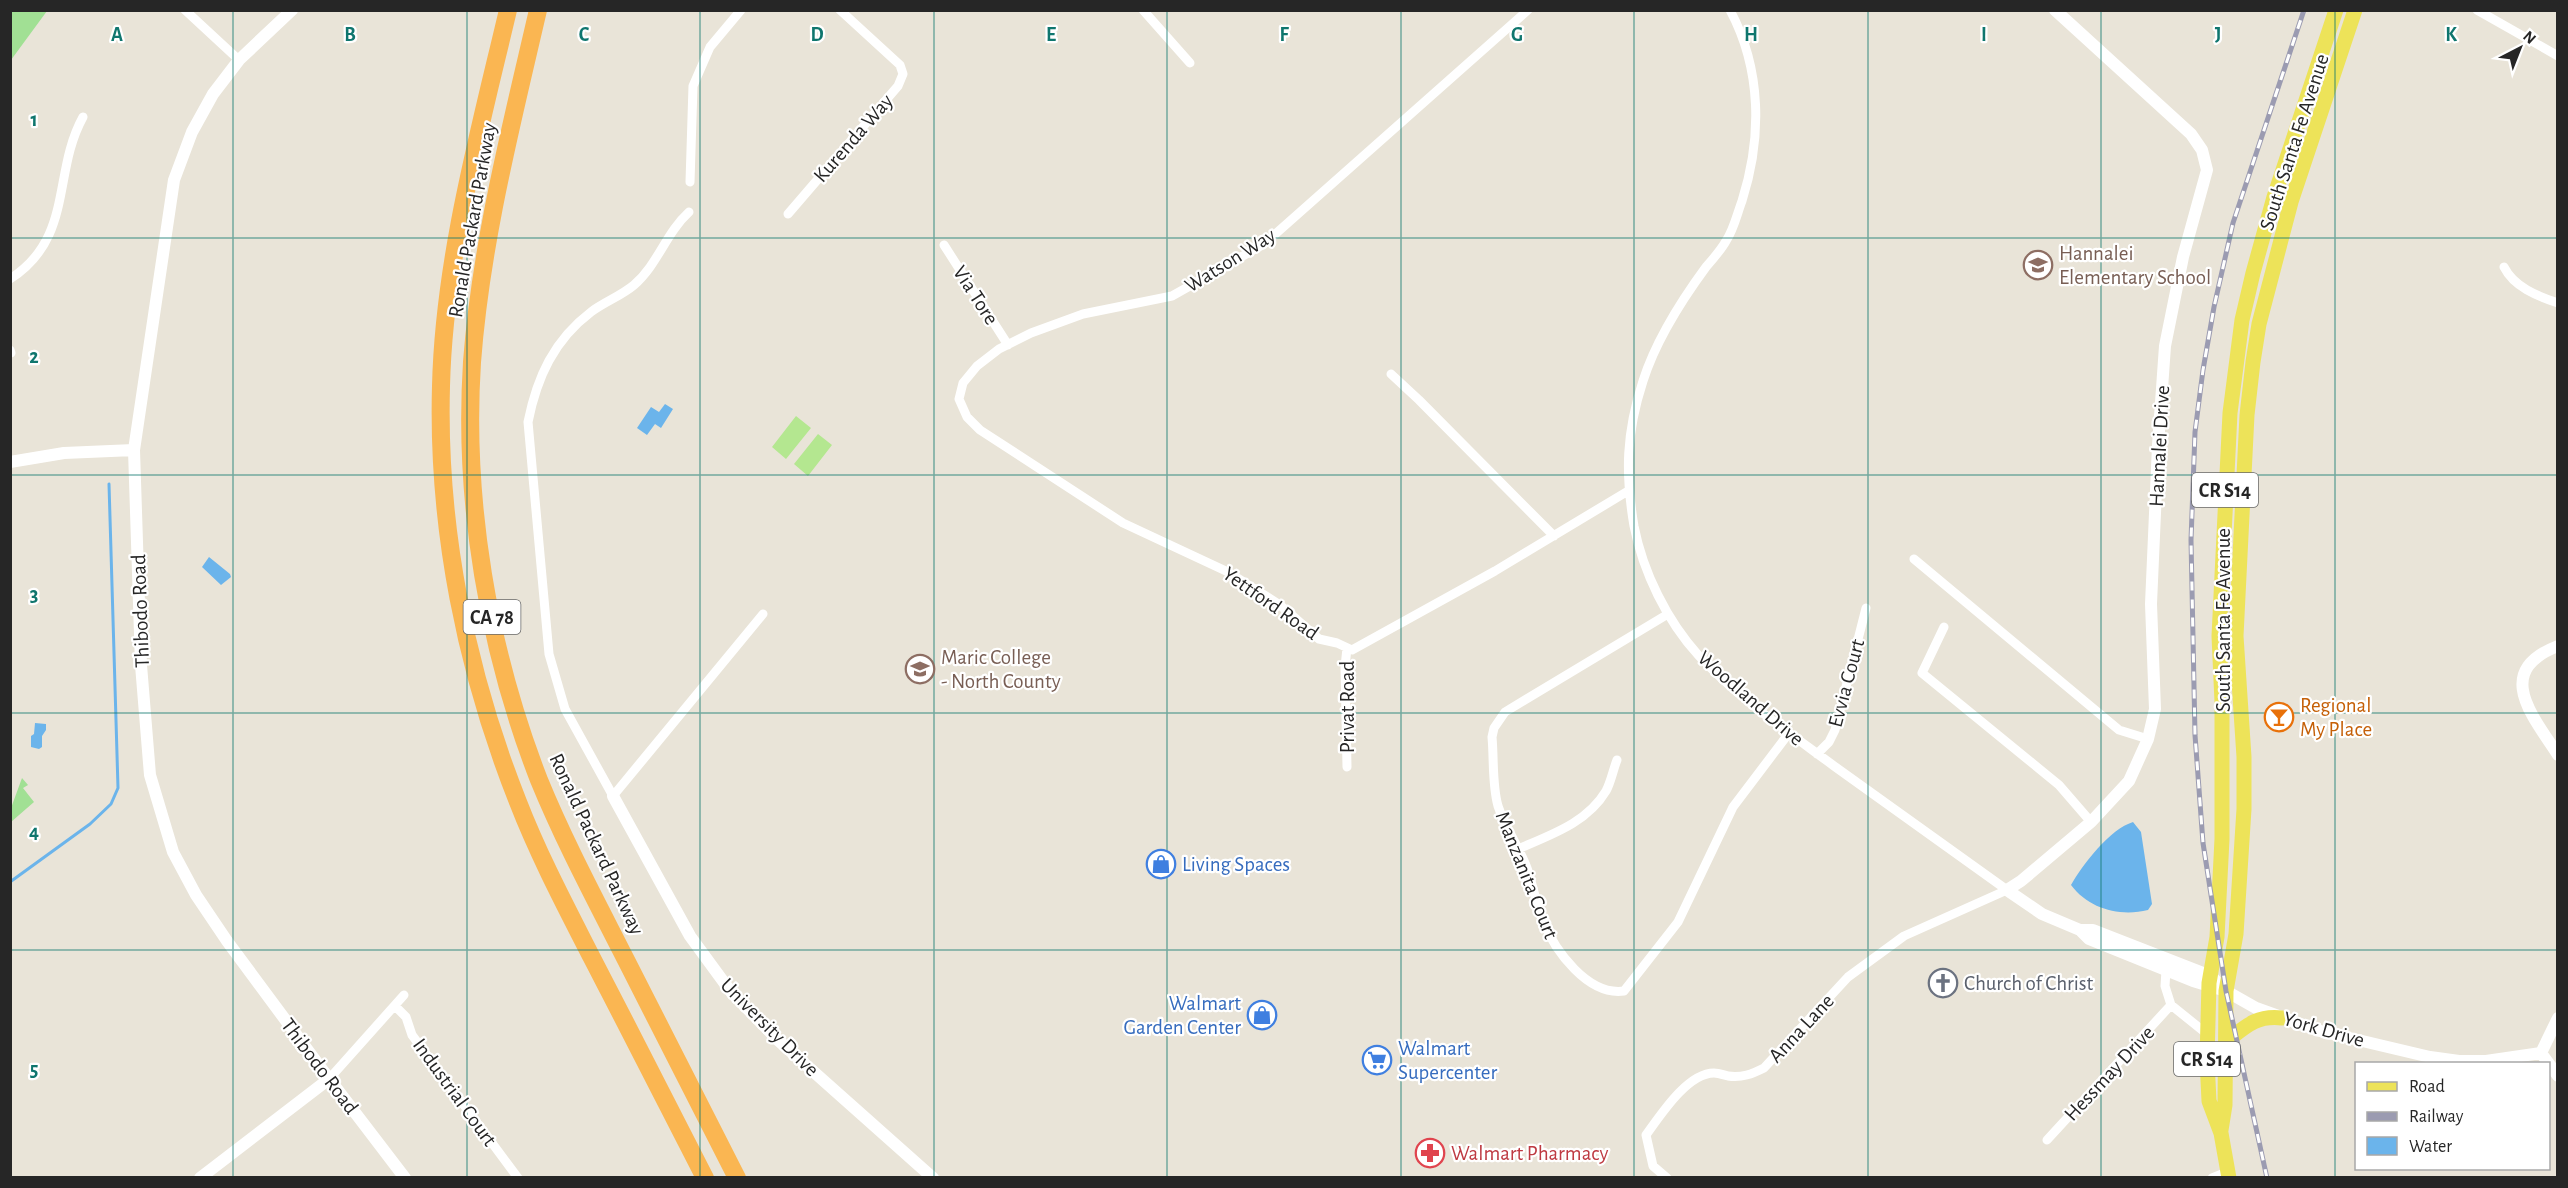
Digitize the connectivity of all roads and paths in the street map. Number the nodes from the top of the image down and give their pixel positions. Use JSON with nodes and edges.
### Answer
{"nodes":[{"id":1,"x":185,"y":10,"type":"edge"},
{"id":2,"x":292,"y":10,"type":"edge"},
{"id":3,"x":508,"y":10,"type":"edge"},
{"id":4,"x":538,"y":10,"type":"edge"},
{"id":5,"x":741,"y":10,"type":"edge"},
{"id":6,"x":840,"y":10,"type":"edge"},
{"id":7,"x":1143,"y":10,"type":"edge"},
{"id":8,"x":1528,"y":10,"type":"edge"},
{"id":9,"x":1730,"y":10,"type":"edge"},
{"id":10,"x":2055,"y":10,"type":"edge"},
{"id":11,"x":2336,"y":10,"type":"edge"},
{"id":12,"x":2355,"y":10,"type":"edge"},
{"id":13,"x":2477,"y":10,"type":"edge"},
{"id":14,"x":2558,"y":56,"type":"edge"},
{"id":15,"x":239,"y":60,"type":"junction"},
{"id":16,"x":1190,"y":63,"type":"dead end"},
{"id":17,"x":82,"y":117,"type":"dead end"},
{"id":18,"x":690,"y":182,"type":"dead end"},
{"id":19,"x":688,"y":212,"type":"dead end"},
{"id":20,"x":788,"y":214,"type":"dead end"},
{"id":21,"x":944,"y":244,"type":"dead end"},
{"id":22,"x":2504,"y":267,"type":"dead end"},
{"id":23,"x":10,"y":279,"type":"edge"},
{"id":24,"x":2558,"y":303,"type":"edge"},
{"id":25,"x":1008,"y":345,"type":"junction"},
{"id":26,"x":1391,"y":374,"type":"dead end"},
{"id":27,"x":959,"y":399,"type":"joint"},
{"id":28,"x":134,"y":450,"type":"junction"},
{"id":29,"x":10,"y":462,"type":"edge"},
{"id":30,"x":1628,"y":491,"type":"junction"},
{"id":31,"x":1554,"y":536,"type":"junction"},
{"id":32,"x":1914,"y":559,"type":"dead end"},
{"id":33,"x":1866,"y":608,"type":"dead end"},
{"id":34,"x":763,"y":614,"type":"dead end"},
{"id":35,"x":1668,"y":614,"type":"junction"},
{"id":36,"x":1944,"y":627,"type":"dead end"},
{"id":37,"x":2558,"y":646,"type":"edge"},
{"id":38,"x":1347,"y":648,"type":"junction"},
{"id":39,"x":1789,"y":733,"type":"junction"},
{"id":40,"x":2148,"y":739,"type":"junction"},
{"id":41,"x":2222,"y":744,"type":"junction"},
{"id":42,"x":1817,"y":754,"type":"junction"},
{"id":43,"x":2558,"y":755,"type":"edge"},
{"id":44,"x":1617,"y":760,"type":"dead end"},
{"id":45,"x":1347,"y":767,"type":"dead end"},
{"id":46,"x":613,"y":796,"type":"junction"},
{"id":47,"x":2091,"y":822,"type":"junction"},
{"id":48,"x":1518,"y":849,"type":"junction"},
{"id":49,"x":2007,"y":890,"type":"junction"},
{"id":50,"x":2080,"y":930,"type":"junction"},
{"id":51,"x":2166,"y":970,"type":"junction"},
{"id":52,"x":2210,"y":981,"type":"junction"},
{"id":53,"x":2226,"y":991,"type":"junction"},
{"id":54,"x":404,"y":995,"type":"dead end"},
{"id":55,"x":2171,"y":1005,"type":"junction"},
{"id":56,"x":395,"y":1006,"type":"junction"},
{"id":57,"x":2282,"y":1018,"type":"junction"},
{"id":58,"x":2558,"y":1018,"type":"edge"},
{"id":59,"x":2207,"y":1034,"type":"junction"},
{"id":60,"x":2227,"y":1041,"type":"junction"},
{"id":61,"x":2541,"y":1053,"type":"junction"},
{"id":62,"x":2548,"y":1062,"type":"edge"},
{"id":63,"x":329,"y":1079,"type":"junction"},
{"id":64,"x":2221,"y":1133,"type":"junction"},
{"id":65,"x":2048,"y":1140,"type":"dead end"},
{"id":66,"x":2228,"y":1175,"type":"edge"},
{"id":67,"x":200,"y":1178,"type":"edge"},
{"id":68,"x":405,"y":1178,"type":"edge"},
{"id":69,"x":518,"y":1178,"type":"edge"},
{"id":70,"x":705,"y":1178,"type":"edge"},
{"id":71,"x":737,"y":1178,"type":"edge"},
{"id":72,"x":933,"y":1178,"type":"edge"},
{"id":73,"x":1667,"y":1178,"type":"edge"},
{"id":74,"x":2212,"y":1178,"type":"edge"}],
"edges":[{"from":1,"to":15,"type":"street"},
{"from":2,"to":15,"type":"street","name":"Thibodo Road"},
{"from":3,"to":70,"type":"highway","name":"Ronald Packard Parkway","number":"CA 78"},
{"from":4,"to":71,"type":"highway","name":"Ronald Packard Parkway","number":"CA 78"},
{"from":5,"to":18,"type":"street"},
{"from":6,"to":20,"type":"street","name":"Kurenda Way"},
{"from":7,"to":16,"type":"street"},
{"from":8,"to":25,"type":"street","name":"Watson Way"},
{"from":9,"to":30,"type":"street","name":"Woodland Drive"},
{"from":10,"to":40,"type":"street","name":"Hannalei Drive"},
{"from":11,"to":41,"type":"main road","name":"South Santa Fe Avenue","number":"CR S14"},
{"from":12,"to":53,"type":"main road","name":"South Santa Fe Avenue","number":"CR S14"},
{"from":13,"to":14,"type":"street"},
{"from":15,"to":28,"type":"street","name":"Thibodo Road"},
{"from":17,"to":23,"type":"street"},
{"from":19,"to":46,"type":"street","name":"University Drive"},
{"from":21,"to":25,"type":"street","name":"Via Tore"},
{"from":22,"to":24,"type":"street"},
{"from":25,"to":27,"type":"street","name":"Watson Way"},
{"from":26,"to":31,"type":"street"},
{"from":27,"to":38,"type":"street","name":"Yettford Road"},
{"from":28,"to":29,"type":"street"},
{"from":28,"to":63,"type":"street","name":"Thibodo Road"},
{"from":30,"to":31,"type":"street"},
{"from":30,"to":35,"type":"street","name":"Woodland Drive"},
{"from":31,"to":38,"type":"street"},
{"from":32,"to":40,"type":"street"},
{"from":33,"to":42,"type":"street","name":"Evvia Court"},
{"from":34,"to":46,"type":"street"},
{"from":35,"to":39,"type":"street","name":"Woodland Drive"},
{"from":35,"to":48,"type":"street","name":"Manzanita Court"},
{"from":36,"to":47,"type":"street"},
{"from":37,"to":43,"type":"street"},
{"from":38,"to":45,"type":"street","name":"Privat Road"},
{"from":39,"to":42,"type":"street","name":"Woodland Drive"},
{"from":39,"to":48,"type":"street","name":"Manzanita Court"},
{"from":40,"to":47,"type":"street","name":"Hannalei Drive"},
{"from":41,"to":52,"type":"main road","name":"South Santa Fe Avenue","number":"CR S14"},
{"from":41,"to":53,"type":"main road"},
{"from":42,"to":49,"type":"street","name":"Woodland Drive"},
{"from":44,"to":48,"type":"street"},
{"from":46,"to":72,"type":"street","name":"University Drive"},
{"from":47,"to":49,"type":"street","name":"Hannalei Drive"},
{"from":49,"to":50,"type":"street","name":"Woodland Drive"},
{"from":49,"to":73,"type":"street","name":"Anna Lane"},
{"from":50,"to":51,"type":"street","name":"Woodland Drive"},
{"from":50,"to":52,"type":"street","name":"Woodland Drive"},
{"from":51,"to":52,"type":"street","name":"Woodland Drive"},
{"from":51,"to":55,"type":"street","name":"Hessmay Drive"},
{"from":52,"to":53,"type":"street","name":"Woodland Drive"},
{"from":52,"to":59,"type":"main road","name":"South Santa Fe Avenue","number":"CR S14"},
{"from":53,"to":57,"type":"street","name":"York Drive"},
{"from":53,"to":60,"type":"main road","name":"South Santa Fe Avenue","number":"CR S14"},
{"from":54,"to":56,"type":"street"},
{"from":55,"to":59,"type":"street","name":"Hessmay Drive"},
{"from":55,"to":65,"type":"street","name":"Hessmay Drive"},
{"from":56,"to":63,"type":"street"},
{"from":56,"to":69,"type":"street","name":"Industrial Court"},
{"from":57,"to":60,"type":"main road"},
{"from":57,"to":61,"type":"street","name":"York Drive"},
{"from":58,"to":61,"type":"street"},
{"from":59,"to":64,"type":"main road","name":"South Santa Fe Avenue","number":"CR S14"},
{"from":60,"to":64,"type":"main road","name":"South Santa Fe Avenue","number":"CR S14"},
{"from":61,"to":62,"type":"street"},
{"from":63,"to":67,"type":"street"},
{"from":63,"to":68,"type":"street","name":"Thibodo Road"},
{"from":64,"to":66,"type":"main road","name":"South Santa Fe Avenue","number":"CR S14"},
{"from":66,"to":74,"type":"street"}]}
